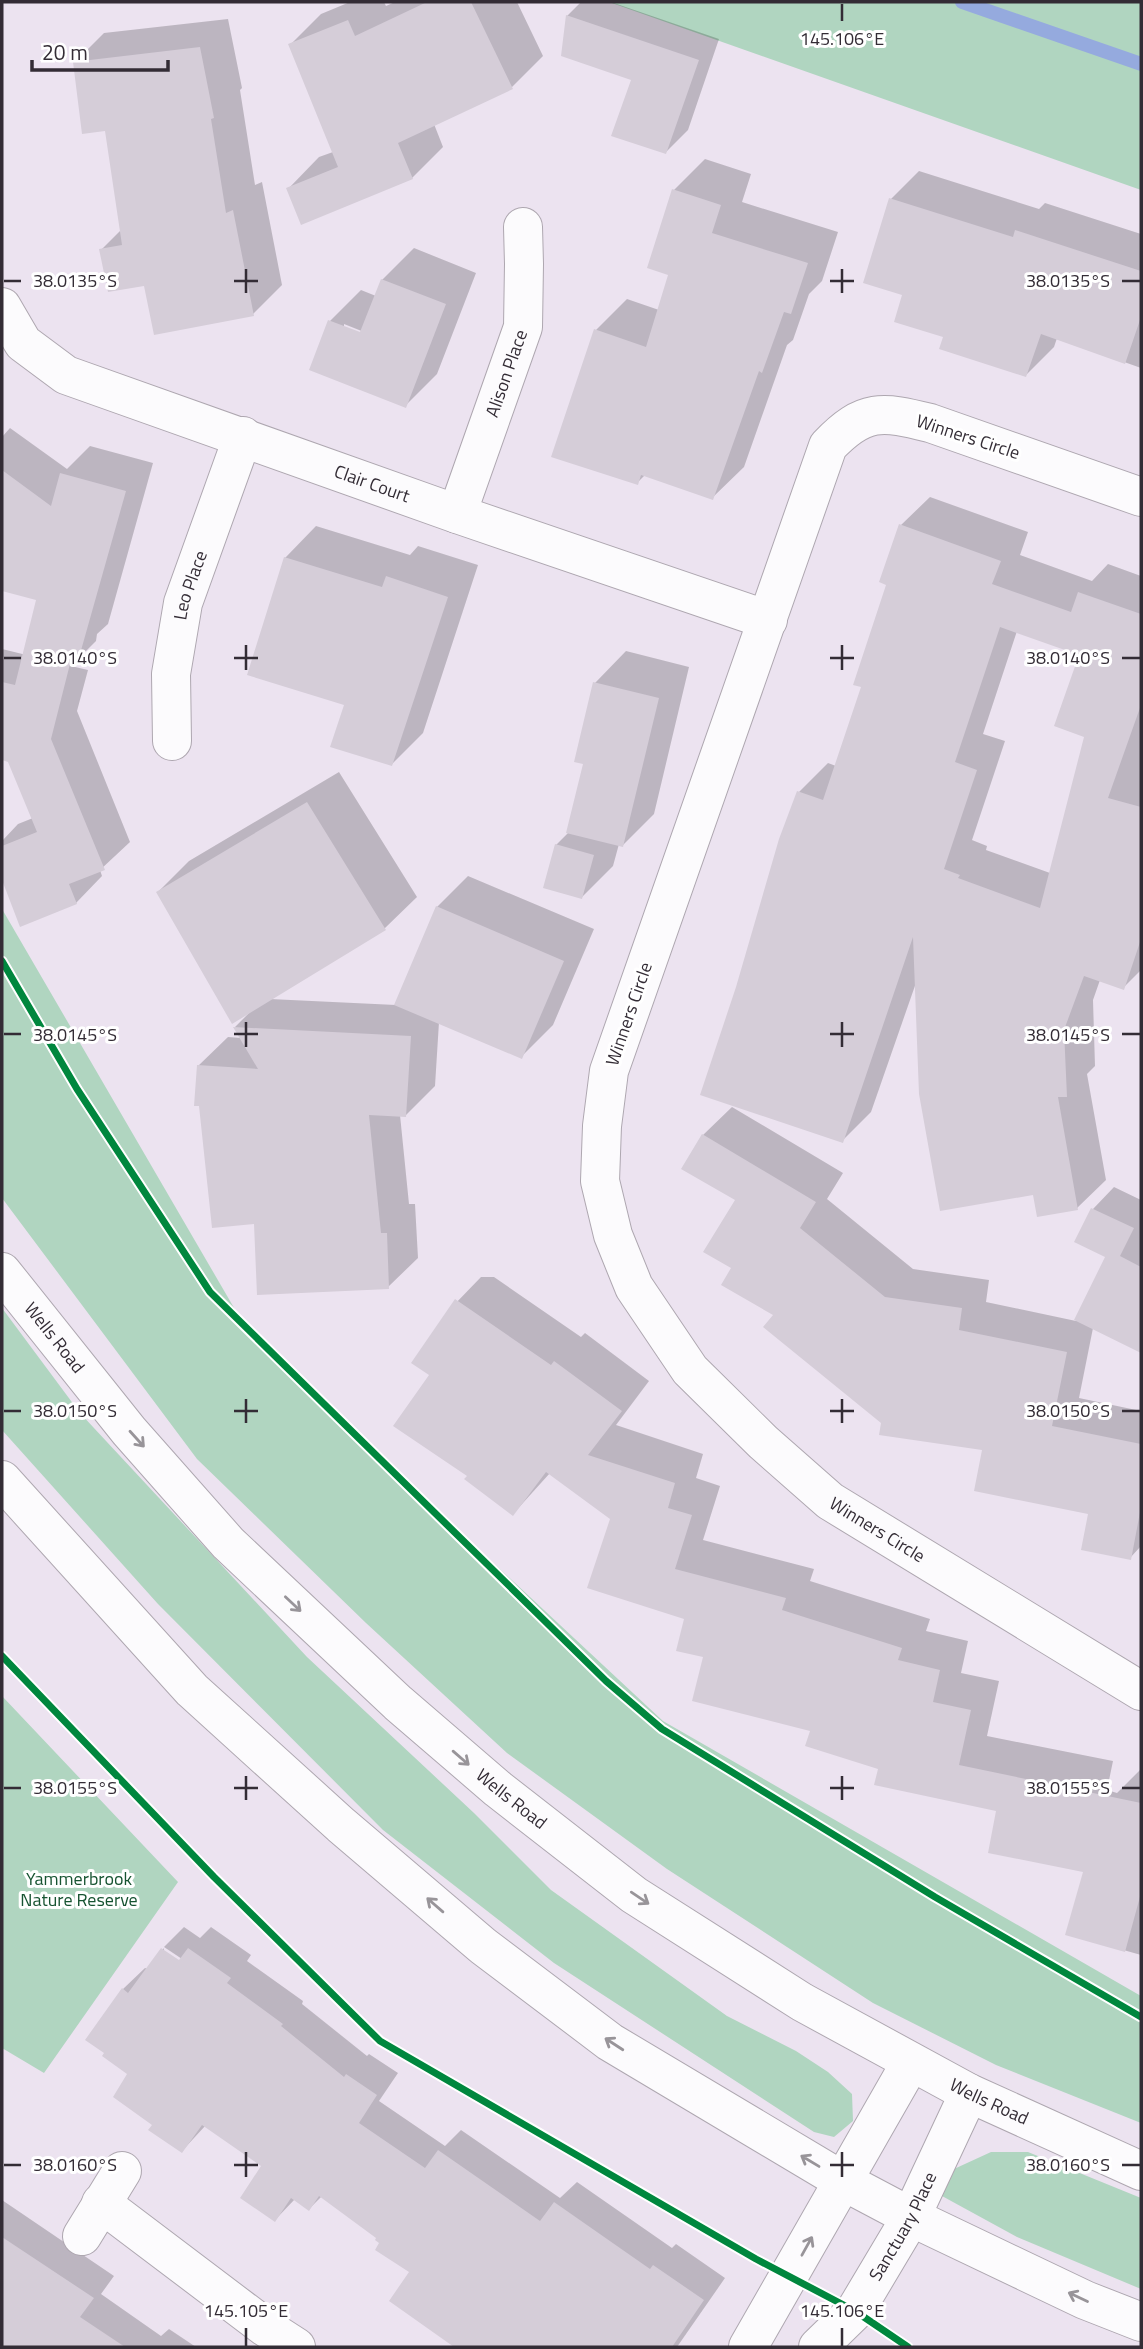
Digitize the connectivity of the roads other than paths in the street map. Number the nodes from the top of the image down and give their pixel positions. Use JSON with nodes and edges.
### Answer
{"nodes":[{"id":1,"x":523,"y":227,"type":"dead end"},
{"id":2,"x":2,"y":307,"type":"edge"},
{"id":3,"x":243,"y":436,"type":"junction"},
{"id":4,"x":1141,"y":497,"type":"edge"},
{"id":5,"x":457,"y":514,"type":"junction"},
{"id":6,"x":768,"y":620,"type":"junction"},
{"id":7,"x":172,"y":741,"type":"dead end"},
{"id":8,"x":2,"y":1272,"type":"edge"},
{"id":9,"x":2,"y":1479,"type":"edge"},
{"id":10,"x":1141,"y":1691,"type":"edge"},
{"id":11,"x":911,"y":2062,"type":"junction"},
{"id":12,"x":968,"y":2093,"type":"junction"},
{"id":13,"x":121,"y":2171,"type":"dead end"},
{"id":14,"x":1141,"y":2171,"type":"edge"},
{"id":15,"x":843,"y":2181,"type":"junction"},
{"id":16,"x":101,"y":2203,"type":"junction"},
{"id":17,"x":911,"y":2217,"type":"junction"},
{"id":18,"x":82,"y":2236,"type":"dead end"},
{"id":19,"x":1141,"y":2322,"type":"edge"},
{"id":20,"x":296,"y":2347,"type":"edge"},
{"id":21,"x":748,"y":2347,"type":"edge"},
{"id":22,"x":818,"y":2347,"type":"edge"}],
"edges":[{"from":1,"to":5,"type":"street","name":"Alison Place"},
{"from":2,"to":3,"type":"street","name":"Clair Court"},
{"from":3,"to":5,"type":"street","name":"Clair Court"},
{"from":3,"to":7,"type":"street","name":"Leo Place"},
{"from":4,"to":6,"type":"street","name":"Winners Circle"},
{"from":5,"to":6,"type":"street","name":"Clair Court"},
{"from":6,"to":10,"type":"street","name":"Winners Circle"},
{"from":8,"to":11,"type":"street","name":"Wells Road","one_way":true},
{"from":15,"to":9,"type":"street","one_way":true},
{"from":11,"to":12,"type":"street","name":"Wells Road"},
{"from":11,"to":15,"type":"street"},
{"from":12,"to":14,"type":"street","name":"Wells Road"},
{"from":12,"to":17,"type":"street","name":"Sanctuary Place"},
{"from":13,"to":16,"type":"street"},
{"from":15,"to":17,"type":"street"},
{"from":21,"to":15,"type":"street","one_way":true},
{"from":16,"to":18,"type":"street"},
{"from":16,"to":20,"type":"street"},
{"from":19,"to":17,"type":"street","one_way":true},
{"from":17,"to":22,"type":"street","name":"Sanctuary Place"}]}
